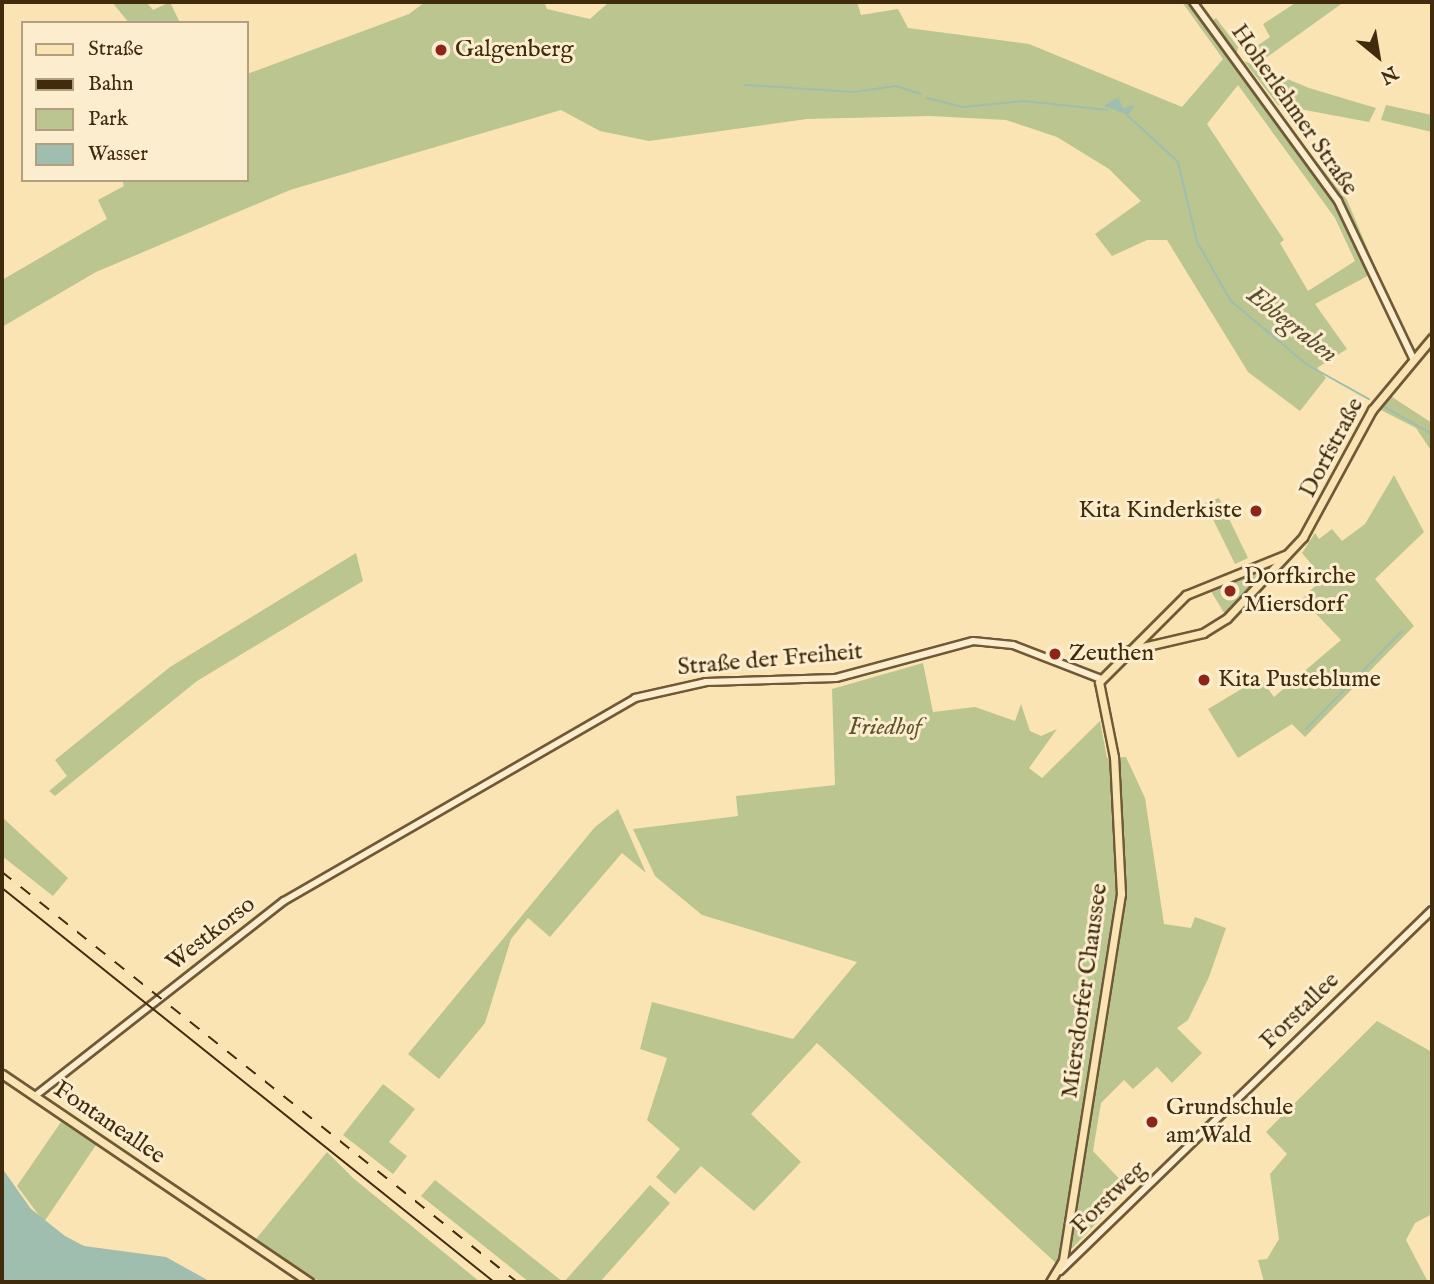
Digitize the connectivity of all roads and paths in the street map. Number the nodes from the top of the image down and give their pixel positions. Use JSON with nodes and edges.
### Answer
{"nodes":[{"id":1,"x":1193,"y":2,"type":"edge"},
{"id":2,"x":1432,"y":338,"type":"edge"},
{"id":3,"x":1413,"y":358,"type":"junction"},
{"id":4,"x":1284,"y":555,"type":"junction"},
{"id":5,"x":1129,"y":650,"type":"junction"},
{"id":6,"x":1101,"y":679,"type":"junction"},
{"id":7,"x":423,"y":819,"type":"joint"},
{"id":8,"x":1432,"y":909,"type":"edge"},
{"id":9,"x":2,"y":1074,"type":"edge"},
{"id":10,"x":35,"y":1096,"type":"junction"},
{"id":11,"x":1195,"y":1141,"type":"joint"},
{"id":12,"x":1060,"y":1271,"type":"junction"},
{"id":13,"x":309,"y":1282,"type":"edge"},
{"id":14,"x":1049,"y":1282,"type":"edge"}],
"edges":[{"from":1,"to":3,"type":"street","name":"Hoherlehmer Straße"},
{"from":2,"to":3,"type":"main road","name":"Dorfstraße"},
{"from":3,"to":4,"type":"main road","name":"Dorfstraße"},
{"from":4,"to":5,"type":"main road","name":"Dorfstraße"},
{"from":4,"to":5,"type":"main road","name":"Dorfstraße"},
{"from":5,"to":6,"type":"main road","name":"Dorfstraße"},
{"from":6,"to":7,"type":"street","name":"Straße der Freiheit"},
{"from":6,"to":12,"type":"main road","name":"Miersdorfer Chaussee"},
{"from":7,"to":10,"type":"street","name":"Westkorso"},
{"from":8,"to":11,"type":"street","name":"Forstallee"},
{"from":9,"to":10,"type":"main road","name":"Fontaneallee"},
{"from":10,"to":13,"type":"main road","name":"Fontaneallee"},
{"from":11,"to":12,"type":"street","name":"Forstweg"},
{"from":12,"to":14,"type":"main road","name":"Forstweg"}]}
